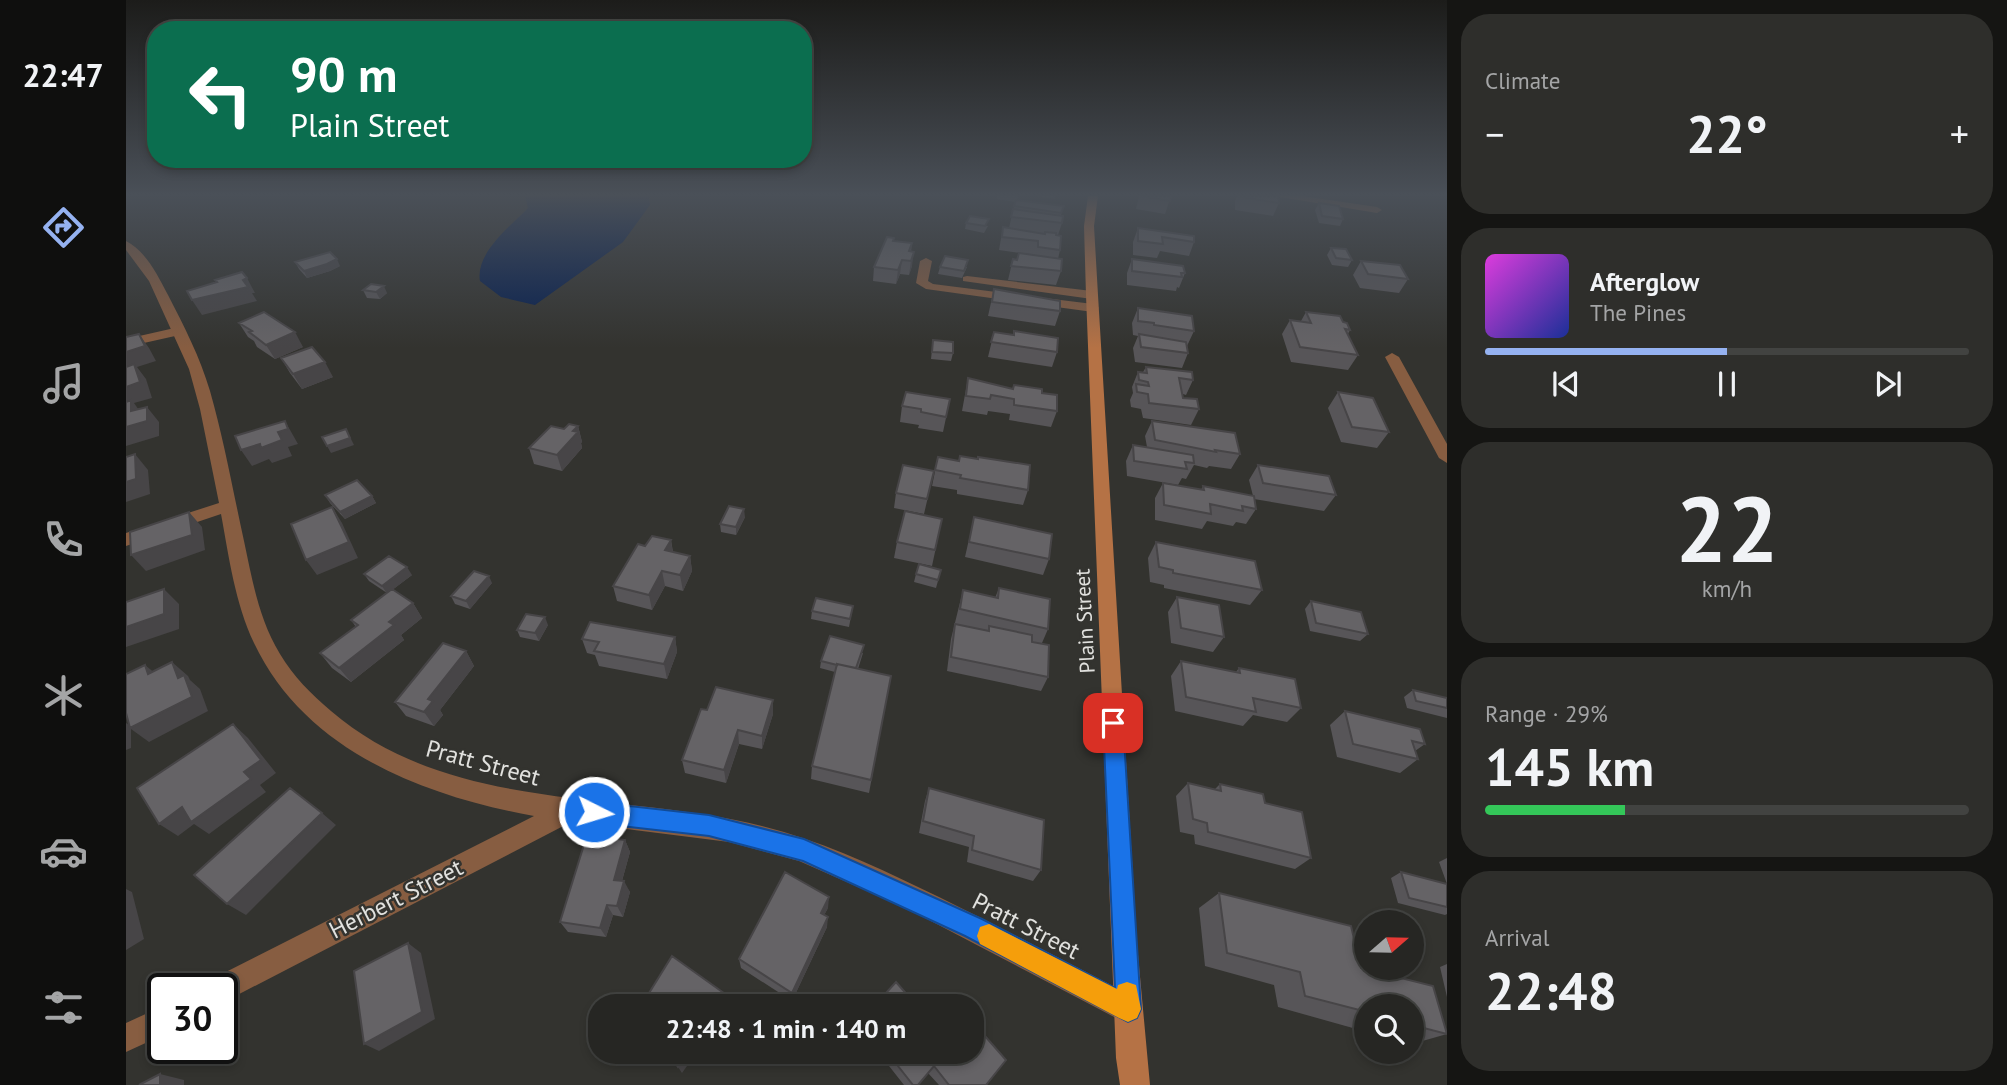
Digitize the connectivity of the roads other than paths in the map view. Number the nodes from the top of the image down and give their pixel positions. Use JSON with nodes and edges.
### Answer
{"nodes":[{"id":1,"x":129,"y":247,"type":"edge"},
{"id":2,"x":1090,"y":247,"type":"edge"},
{"id":3,"x":926,"y":261,"type":"dead end"},
{"id":4,"x":967,"y":279,"type":"edge"},
{"id":5,"x":1093,"y":302,"type":"junction"},
{"id":6,"x":179,"y":331,"type":"junction"},
{"id":7,"x":126,"y":343,"type":"edge"},
{"id":8,"x":1392,"y":357,"type":"dead end"},
{"id":9,"x":1447,"y":458,"type":"edge"},
{"id":10,"x":227,"y":506,"type":"junction"},
{"id":11,"x":126,"y":540,"type":"edge"},
{"id":12,"x":570,"y":810,"type":"junction"},
{"id":13,"x":238,"y":981,"type":"edge"},
{"id":14,"x":1128,"y":1009,"type":"junction"},
{"id":15,"x":147,"y":1028,"type":"edge"},
{"id":16,"x":126,"y":1038,"type":"edge"},
{"id":17,"x":1135,"y":1085,"type":"edge"}],
"edges":[{"from":1,"to":6,"type":"street","name":"Pratt Street"},
{"from":2,"to":5,"type":"main road","name":"Plain Street"},
{"from":3,"to":5,"type":"street"},
{"from":4,"to":5,"type":"street"},
{"from":5,"to":14,"type":"main road","name":"Plain Street"},
{"from":6,"to":7,"type":"street"},
{"from":6,"to":10,"type":"street","name":"Pratt Street"},
{"from":8,"to":9,"type":"street"},
{"from":10,"to":11,"type":"street"},
{"from":10,"to":12,"type":"street","name":"Pratt Street"},
{"from":12,"to":13,"type":"street","name":"Herbert Street"},
{"from":12,"to":14,"type":"street","name":"Pratt Street"},
{"from":14,"to":17,"type":"main road","name":"Plain Street"},
{"from":15,"to":16,"type":"street"}]}
